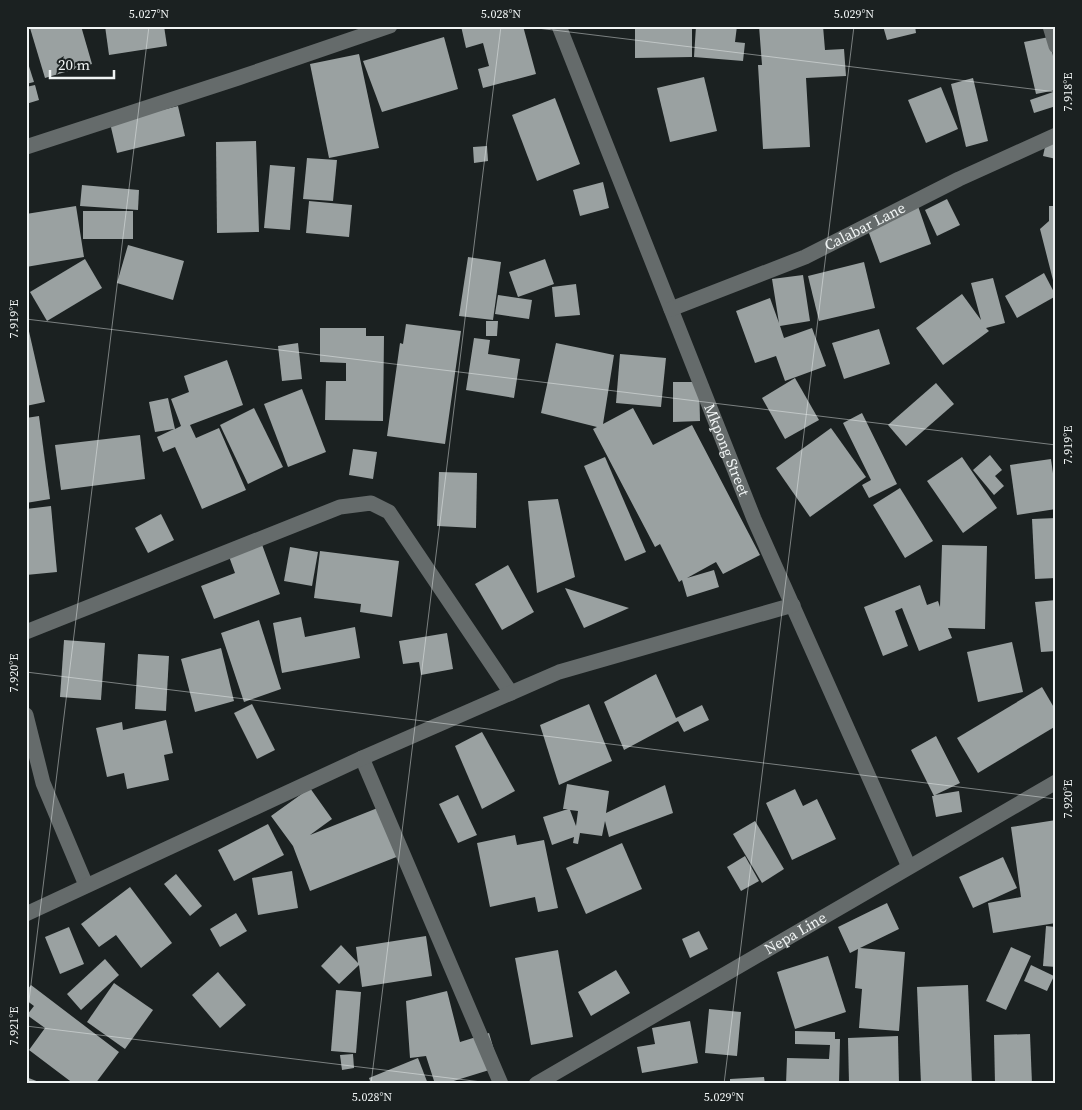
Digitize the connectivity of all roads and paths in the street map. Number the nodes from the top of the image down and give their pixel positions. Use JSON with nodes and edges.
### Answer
{"nodes":[{"id":1,"x":390,"y":26,"type":"edge"},
{"id":2,"x":559,"y":26,"type":"edge"},
{"id":3,"x":1050,"y":26,"type":"edge"},
{"id":4,"x":1056,"y":46,"type":"edge"},
{"id":5,"x":1056,"y":135,"type":"edge"},
{"id":6,"x":26,"y":147,"type":"edge"},
{"id":7,"x":671,"y":309,"type":"junction"},
{"id":8,"x":793,"y":605,"type":"junction"},
{"id":9,"x":26,"y":632,"type":"edge"},
{"id":10,"x":511,"y":693,"type":"junction"},
{"id":11,"x":26,"y":715,"type":"edge"},
{"id":12,"x":362,"y":758,"type":"junction"},
{"id":13,"x":1056,"y":782,"type":"edge"},
{"id":14,"x":909,"y":867,"type":"junction"},
{"id":15,"x":86,"y":885,"type":"junction"},
{"id":16,"x":26,"y":914,"type":"edge"},
{"id":17,"x":501,"y":1084,"type":"edge"},
{"id":18,"x":536,"y":1084,"type":"edge"}],
"edges":[{"from":1,"to":6,"type":"street"},
{"from":2,"to":7,"type":"street","name":"Mkpong Street"},
{"from":3,"to":4,"type":"street"},
{"from":5,"to":7,"type":"street","name":"Calabar Lane"},
{"from":7,"to":8,"type":"street","name":"Mkpong Street"},
{"from":8,"to":10,"type":"street"},
{"from":8,"to":14,"type":"street","name":"Mkpong Street"},
{"from":9,"to":10,"type":"street"},
{"from":10,"to":12,"type":"street"},
{"from":11,"to":15,"type":"street"},
{"from":12,"to":15,"type":"street"},
{"from":12,"to":17,"type":"street"},
{"from":13,"to":14,"type":"street","name":"Nepa Line"},
{"from":14,"to":18,"type":"street","name":"Nepa Line"},
{"from":15,"to":16,"type":"street"}]}
